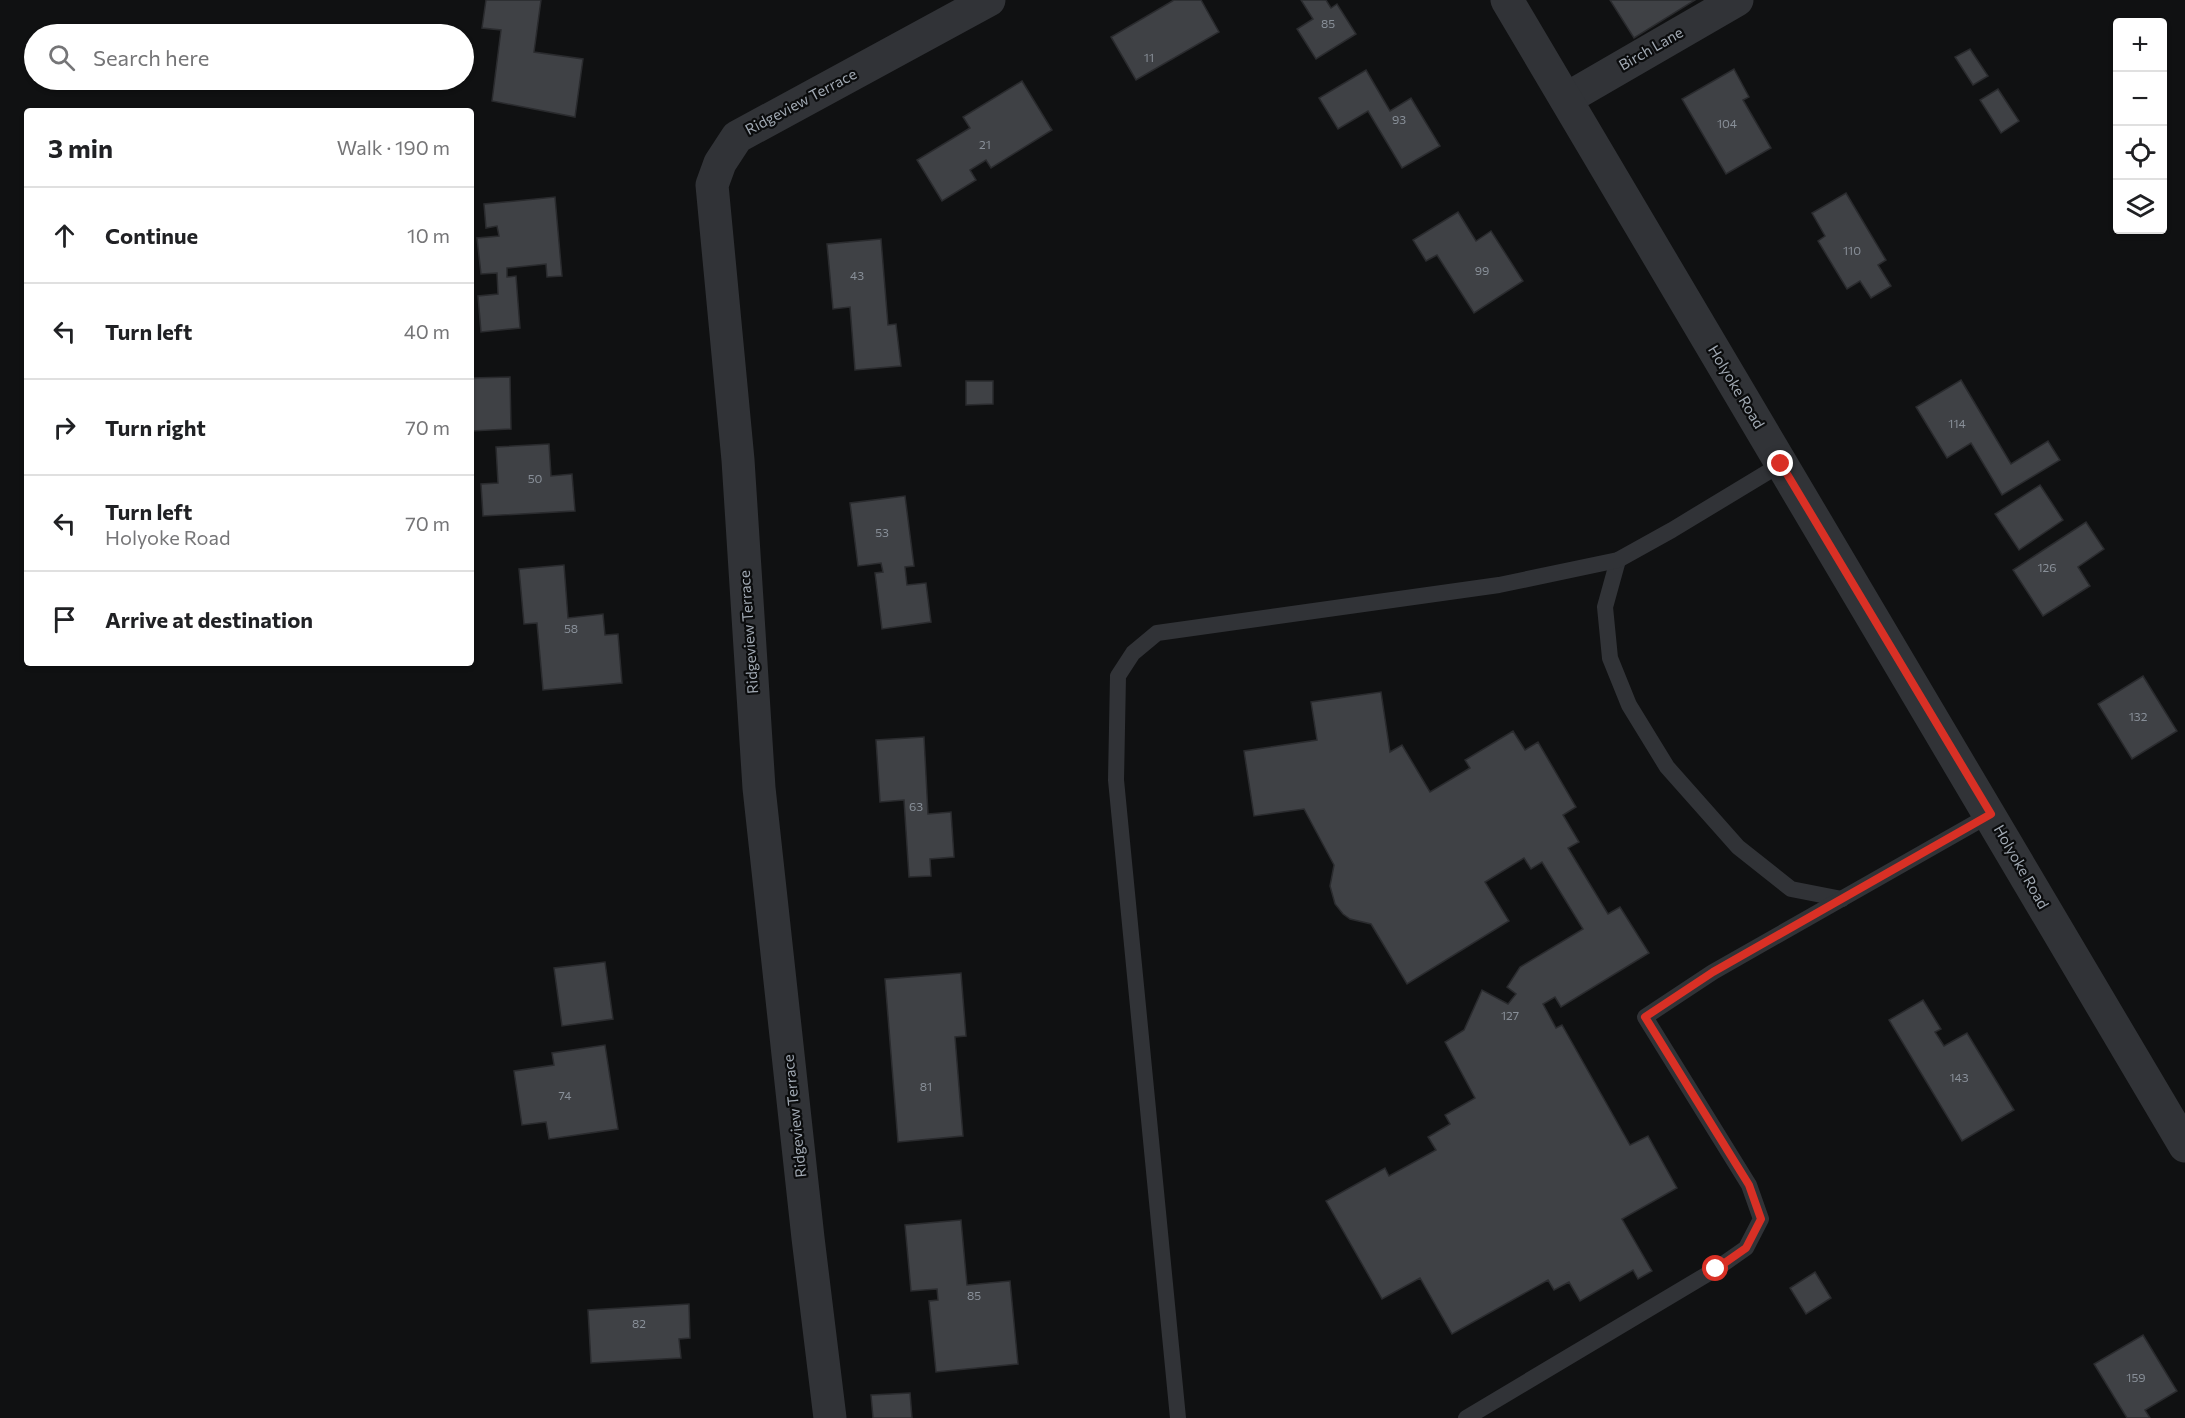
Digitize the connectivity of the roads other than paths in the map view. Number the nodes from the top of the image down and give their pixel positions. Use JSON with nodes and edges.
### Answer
{"nodes":[{"id":1,"x":989,"y":0,"type":"edge"},
{"id":2,"x":1507,"y":0,"type":"edge"},
{"id":3,"x":1737,"y":0,"type":"edge"},
{"id":4,"x":1566,"y":99,"type":"junction"},
{"id":5,"x":1781,"y":464,"type":"junction"},
{"id":6,"x":1618,"y":560,"type":"junction"},
{"id":7,"x":1991,"y":814,"type":"junction"},
{"id":8,"x":1842,"y":899,"type":"junction"},
{"id":9,"x":2185,"y":1146,"type":"edge"},
{"id":10,"x":830,"y":1418,"type":"edge"},
{"id":11,"x":1178,"y":1418,"type":"edge"},
{"id":12,"x":1466,"y":1418,"type":"edge"}],
"edges":[{"from":1,"to":10,"type":"street","name":"Ridgeview Terrace"},
{"from":2,"to":4,"type":"street","name":"Holyoke Road"},
{"from":3,"to":4,"type":"street","name":"Birch Lane"},
{"from":4,"to":5,"type":"street","name":"Holyoke Road"},
{"from":5,"to":6,"type":"lane"},
{"from":5,"to":7,"type":"street","name":"Holyoke Road"},
{"from":6,"to":8,"type":"lane"},
{"from":6,"to":11,"type":"lane"},
{"from":7,"to":8,"type":"lane"},
{"from":7,"to":9,"type":"street","name":"Holyoke Road"},
{"from":8,"to":12,"type":"lane"}]}
